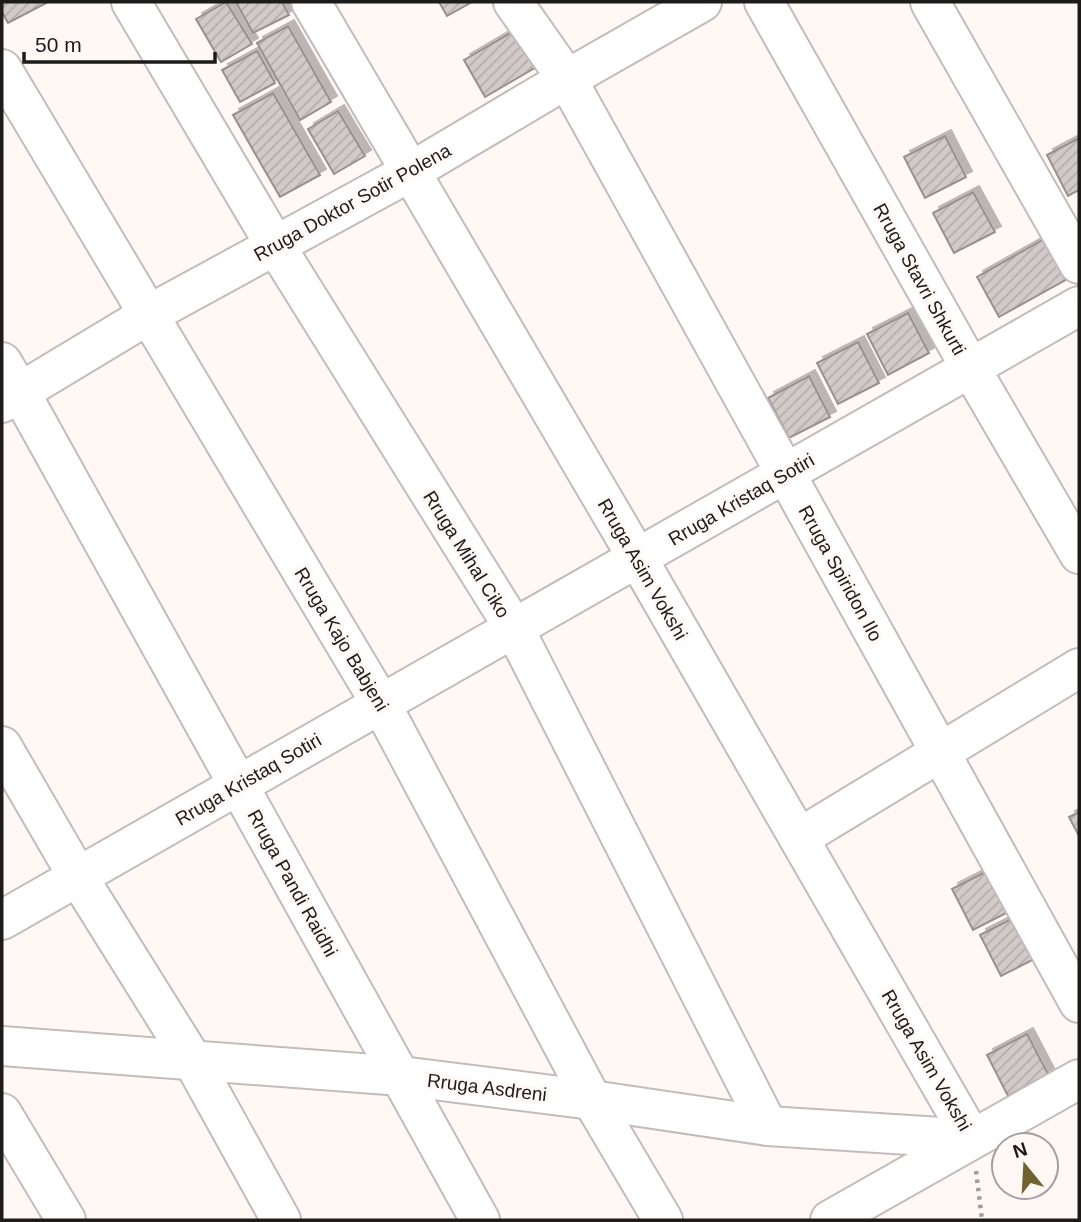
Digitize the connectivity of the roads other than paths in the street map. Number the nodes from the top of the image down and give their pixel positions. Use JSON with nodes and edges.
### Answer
{"nodes":[{"id":1,"x":131,"y":2,"type":"edge"},
{"id":2,"x":311,"y":2,"type":"edge"},
{"id":3,"x":513,"y":2,"type":"edge"},
{"id":4,"x":702,"y":2,"type":"edge"},
{"id":5,"x":764,"y":2,"type":"edge"},
{"id":6,"x":930,"y":2,"type":"edge"},
{"id":7,"x":2,"y":69,"type":"edge"},
{"id":8,"x":566,"y":79,"type":"junction"},
{"id":9,"x":410,"y":172,"type":"junction"},
{"id":10,"x":275,"y":245,"type":"junction"},
{"id":11,"x":1079,"y":264,"type":"edge"},
{"id":12,"x":1079,"y":306,"type":"edge"},
{"id":13,"x":148,"y":315,"type":"junction"},
{"id":14,"x":971,"y":369,"type":"junction"},
{"id":15,"x":8,"y":386,"type":"edge"},
{"id":16,"x":786,"y":473,"type":"junction"},
{"id":17,"x":1079,"y":554,"type":"edge"},
{"id":18,"x":638,"y":559,"type":"junction"},
{"id":19,"x":513,"y":628,"type":"junction"},
{"id":20,"x":1079,"y":668,"type":"edge"},
{"id":21,"x":382,"y":704,"type":"junction"},
{"id":22,"x":2,"y":746,"type":"edge"},
{"id":23,"x":939,"y":752,"type":"junction"},
{"id":24,"x":238,"y":785,"type":"junction"},
{"id":25,"x":799,"y":838,"type":"junction"},
{"id":26,"x":78,"y":877,"type":"junction"},
{"id":27,"x":2,"y":920,"type":"edge"},
{"id":28,"x":1079,"y":1003,"type":"edge"},
{"id":29,"x":2,"y":1046,"type":"edge"},
{"id":30,"x":193,"y":1061,"type":"junction"},
{"id":31,"x":401,"y":1076,"type":"junction"},
{"id":32,"x":1079,"y":1079,"type":"edge"},
{"id":33,"x":592,"y":1100,"type":"junction"},
{"id":34,"x":2,"y":1113,"type":"edge"},
{"id":35,"x":768,"y":1126,"type":"junction"},
{"id":36,"x":972,"y":1139,"type":"junction"},
{"id":37,"x":66,"y":1220,"type":"edge"},
{"id":38,"x":281,"y":1220,"type":"edge"},
{"id":39,"x":480,"y":1220,"type":"edge"},
{"id":40,"x":663,"y":1220,"type":"edge"},
{"id":41,"x":830,"y":1220,"type":"edge"}],
"edges":[{"from":1,"to":10,"type":"street","name":"Rruga Mihal Ciko"},
{"from":2,"to":9,"type":"street","name":"Rruga Asim Vokshi"},
{"from":3,"to":8,"type":"street","name":"Rruga Spiridon Ilo"},
{"from":4,"to":8,"type":"street","name":"Rruga Doktor Sotir Polena"},
{"from":5,"to":14,"type":"street","name":"Rruga Stavri Shkurti"},
{"from":6,"to":11,"type":"street"},
{"from":7,"to":13,"type":"street","name":"Rruga Kajo Babjeni"},
{"from":8,"to":9,"type":"street","name":"Rruga Doktor Sotir Polena"},
{"from":8,"to":16,"type":"street","name":"Rruga Spiridon Ilo"},
{"from":9,"to":10,"type":"street","name":"Rruga Doktor Sotir Polena"},
{"from":9,"to":18,"type":"street","name":"Rruga Asim Vokshi"},
{"from":10,"to":13,"type":"street","name":"Rruga Doktor Sotir Polena"},
{"from":10,"to":19,"type":"street","name":"Rruga Mihal Ciko"},
{"from":12,"to":14,"type":"street","name":"Rruga Kristaq Sotiri"},
{"from":13,"to":15,"type":"street","name":"Rruga Doktor Sotir Polena"},
{"from":13,"to":21,"type":"street","name":"Rruga Kajo Babjeni"},
{"from":14,"to":16,"type":"street","name":"Rruga Kristaq Sotiri"},
{"from":14,"to":17,"type":"street","name":"Rruga Stavri Shkurti"},
{"from":15,"to":24,"type":"street","name":"Rruga Pandi Raidhi"},
{"from":16,"to":18,"type":"street","name":"Rruga Kristaq Sotiri"},
{"from":16,"to":23,"type":"street","name":"Rruga Spiridon Ilo"},
{"from":18,"to":19,"type":"street","name":"Rruga Kristaq Sotiri"},
{"from":18,"to":25,"type":"street","name":"Rruga Asim Vokshi"},
{"from":19,"to":21,"type":"street","name":"Rruga Kristaq Sotiri"},
{"from":19,"to":35,"type":"street","name":"Rruga Mihal Ciko"},
{"from":20,"to":23,"type":"street"},
{"from":21,"to":24,"type":"street","name":"Rruga Kristaq Sotiri"},
{"from":21,"to":33,"type":"street","name":"Rruga Kajo Babjeni"},
{"from":22,"to":26,"type":"street"},
{"from":23,"to":25,"type":"street"},
{"from":23,"to":28,"type":"street","name":"Rruga Spiridon Ilo"},
{"from":24,"to":26,"type":"street","name":"Rruga Kristaq Sotiri"},
{"from":24,"to":31,"type":"street","name":"Rruga Pandi Raidhi"},
{"from":25,"to":36,"type":"street","name":"Rruga Asim Vokshi"},
{"from":26,"to":27,"type":"street","name":"Rruga Kristaq Sotiri"},
{"from":26,"to":30,"type":"street"},
{"from":29,"to":30,"type":"street","name":"Rruga Asdreni"},
{"from":30,"to":31,"type":"street","name":"Rruga Asdreni"},
{"from":30,"to":38,"type":"street"},
{"from":31,"to":33,"type":"street","name":"Rruga Asdreni"},
{"from":31,"to":39,"type":"street","name":"Rruga Pandi Raidhi"},
{"from":32,"to":36,"type":"street"},
{"from":33,"to":35,"type":"street","name":"Rruga Asdreni"},
{"from":33,"to":40,"type":"street","name":"Rruga Kajo Babjeni"},
{"from":34,"to":37,"type":"street"},
{"from":35,"to":36,"type":"street","name":"Rruga Asdreni"},
{"from":36,"to":41,"type":"street"}]}
